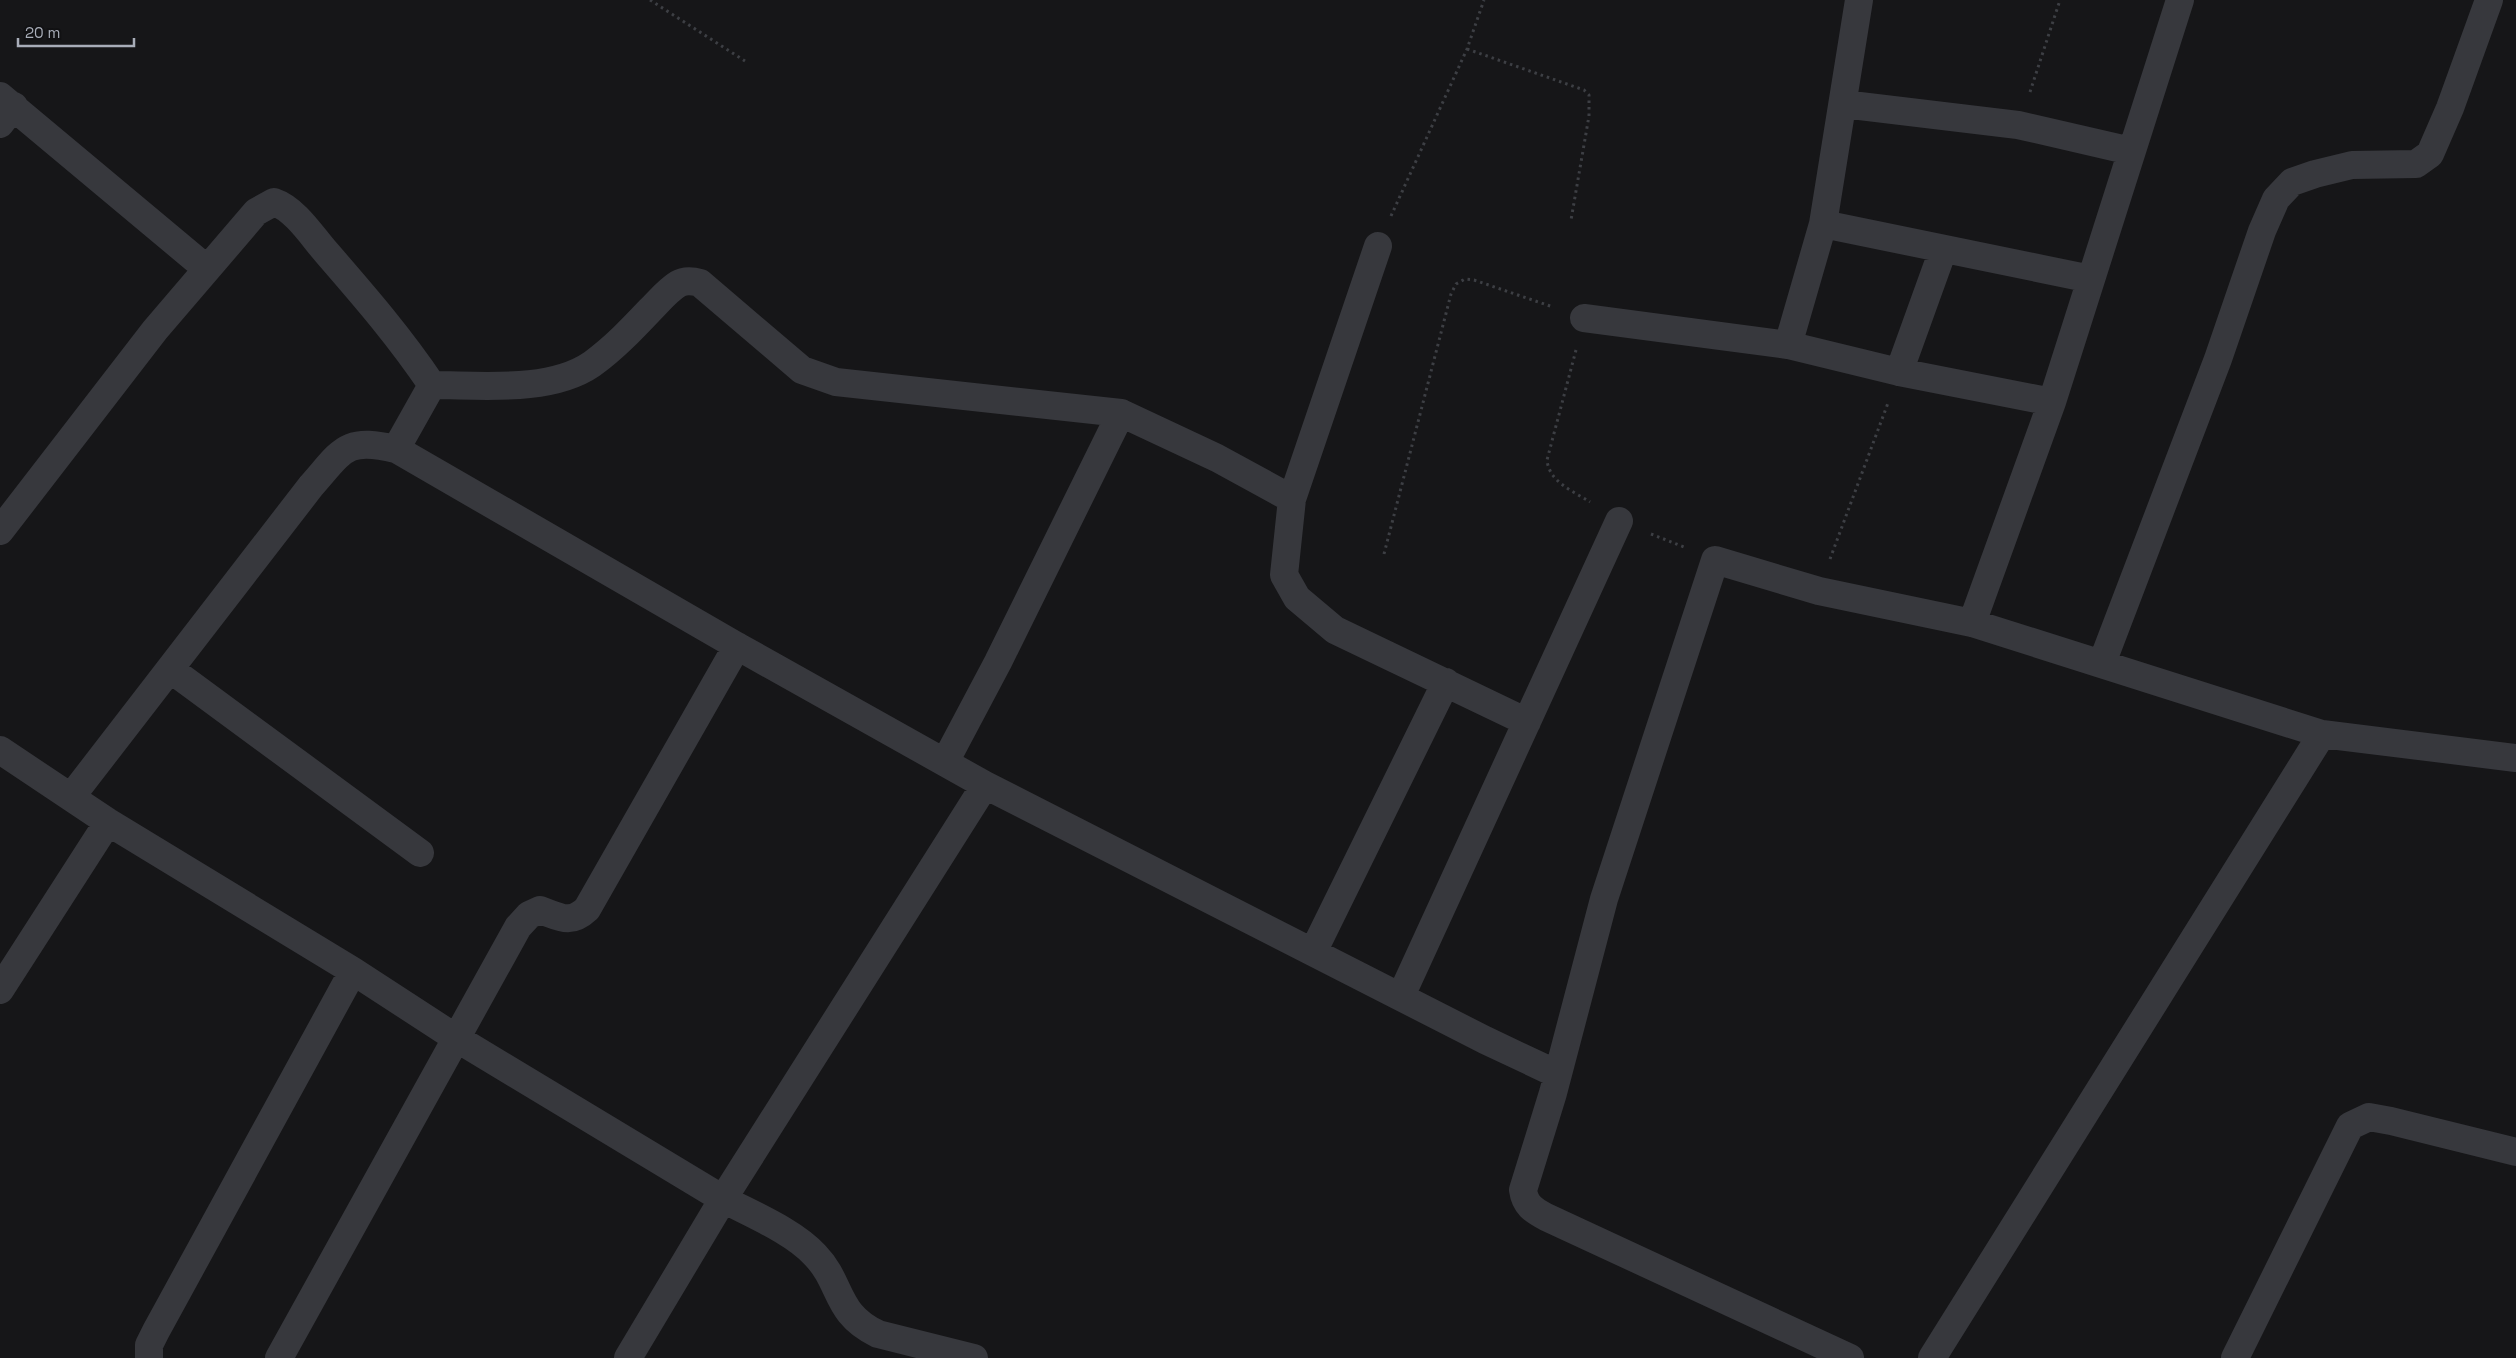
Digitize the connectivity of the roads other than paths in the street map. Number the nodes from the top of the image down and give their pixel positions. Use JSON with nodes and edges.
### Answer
{"nodes":[{"id":1,"x":1859,"y":0,"type":"edge"},
{"id":2,"x":2180,"y":0,"type":"edge"},
{"id":3,"x":2488,"y":0,"type":"edge"},
{"id":4,"x":1844,"y":104,"type":"junction"},
{"id":5,"x":5,"y":109,"type":"edge"},
{"id":6,"x":2131,"y":151,"type":"junction"},
{"id":7,"x":1823,"y":224,"type":"junction"},
{"id":8,"x":1378,"y":246,"type":"road end"},
{"id":9,"x":1943,"y":250,"type":"junction"},
{"id":10,"x":207,"y":270,"type":"junction"},
{"id":11,"x":2091,"y":279,"type":"junction"},
{"id":12,"x":1584,"y":318,"type":"road end"},
{"id":13,"x":1788,"y":345,"type":"junction"},
{"id":14,"x":1899,"y":372,"type":"junction"},
{"id":15,"x":432,"y":385,"type":"junction"},
{"id":16,"x":2052,"y":402,"type":"junction"},
{"id":17,"x":1121,"y":413,"type":"junction"},
{"id":18,"x":396,"y":449,"type":"junction"},
{"id":19,"x":1292,"y":499,"type":"junction"},
{"id":20,"x":1619,"y":520,"type":"road end"},
{"id":21,"x":0,"y":530,"type":"edge"},
{"id":22,"x":1972,"y":623,"type":"junction"},
{"id":23,"x":738,"y":646,"type":"junction"},
{"id":24,"x":2102,"y":663,"type":"junction"},
{"id":25,"x":170,"y":669,"type":"junction"},
{"id":26,"x":1446,"y":682,"type":"junction"},
{"id":27,"x":1527,"y":722,"type":"junction"},
{"id":28,"x":2322,"y":734,"type":"junction"},
{"id":29,"x":0,"y":750,"type":"edge"},
{"id":30,"x":2516,"y":758,"type":"edge"},
{"id":31,"x":945,"y":762,"type":"junction"},
{"id":32,"x":986,"y":785,"type":"junction"},
{"id":33,"x":71,"y":797,"type":"junction"},
{"id":34,"x":108,"y":822,"type":"junction"},
{"id":35,"x":420,"y":853,"type":"dead end"},
{"id":36,"x":1313,"y":952,"type":"junction"},
{"id":37,"x":353,"y":972,"type":"junction"},
{"id":38,"x":0,"y":990,"type":"edge"},
{"id":39,"x":1402,"y":996,"type":"junction"},
{"id":40,"x":456,"y":1038,"type":"junction"},
{"id":41,"x":1557,"y":1074,"type":"junction"},
{"id":42,"x":2516,"y":1152,"type":"edge"},
{"id":43,"x":723,"y":1198,"type":"junction"},
{"id":44,"x":957,"y":1356,"type":"edge"},
{"id":45,"x":149,"y":1358,"type":"edge"},
{"id":46,"x":279,"y":1358,"type":"edge"},
{"id":47,"x":628,"y":1358,"type":"edge"},
{"id":48,"x":1850,"y":1358,"type":"edge"},
{"id":49,"x":1932,"y":1358,"type":"edge"},
{"id":50,"x":2235,"y":1358,"type":"edge"}],
"edges":[{"from":1,"to":4,"type":"street"},
{"from":2,"to":6,"type":"street"},
{"from":3,"to":24,"type":"street"},
{"from":4,"to":6,"type":"street"},
{"from":4,"to":7,"type":"street"},
{"from":5,"to":10,"type":"street"},
{"from":6,"to":11,"type":"street"},
{"from":7,"to":9,"type":"street"},
{"from":7,"to":13,"type":"street"},
{"from":8,"to":19,"type":"street"},
{"from":9,"to":11,"type":"street"},
{"from":9,"to":14,"type":"street"},
{"from":10,"to":15,"type":"street"},
{"from":10,"to":21,"type":"street"},
{"from":11,"to":16,"type":"street"},
{"from":12,"to":13,"type":"street"},
{"from":13,"to":14,"type":"street"},
{"from":14,"to":16,"type":"street"},
{"from":15,"to":17,"type":"street"},
{"from":15,"to":18,"type":"street"},
{"from":16,"to":22,"type":"street"},
{"from":17,"to":19,"type":"street"},
{"from":17,"to":31,"type":"street"},
{"from":18,"to":23,"type":"street"},
{"from":18,"to":25,"type":"street"},
{"from":19,"to":26,"type":"street"},
{"from":20,"to":27,"type":"street"},
{"from":22,"to":24,"type":"street"},
{"from":22,"to":41,"type":"street"},
{"from":23,"to":31,"type":"street"},
{"from":23,"to":40,"type":"street"},
{"from":24,"to":28,"type":"street"},
{"from":25,"to":33,"type":"street"},
{"from":25,"to":35,"type":"street"},
{"from":26,"to":27,"type":"street"},
{"from":26,"to":36,"type":"street"},
{"from":27,"to":39,"type":"street"},
{"from":28,"to":30,"type":"street"},
{"from":28,"to":49,"type":"street"},
{"from":29,"to":33,"type":"street"},
{"from":31,"to":32,"type":"street"},
{"from":32,"to":36,"type":"street"},
{"from":32,"to":43,"type":"street"},
{"from":33,"to":34,"type":"street"},
{"from":34,"to":37,"type":"street"},
{"from":34,"to":38,"type":"street"},
{"from":36,"to":39,"type":"street"},
{"from":37,"to":40,"type":"street"},
{"from":37,"to":45,"type":"street"},
{"from":39,"to":41,"type":"street"},
{"from":40,"to":43,"type":"street"},
{"from":40,"to":46,"type":"street"},
{"from":41,"to":48,"type":"street"},
{"from":42,"to":50,"type":"street"},
{"from":43,"to":44,"type":"street"},
{"from":43,"to":47,"type":"street"}]}
